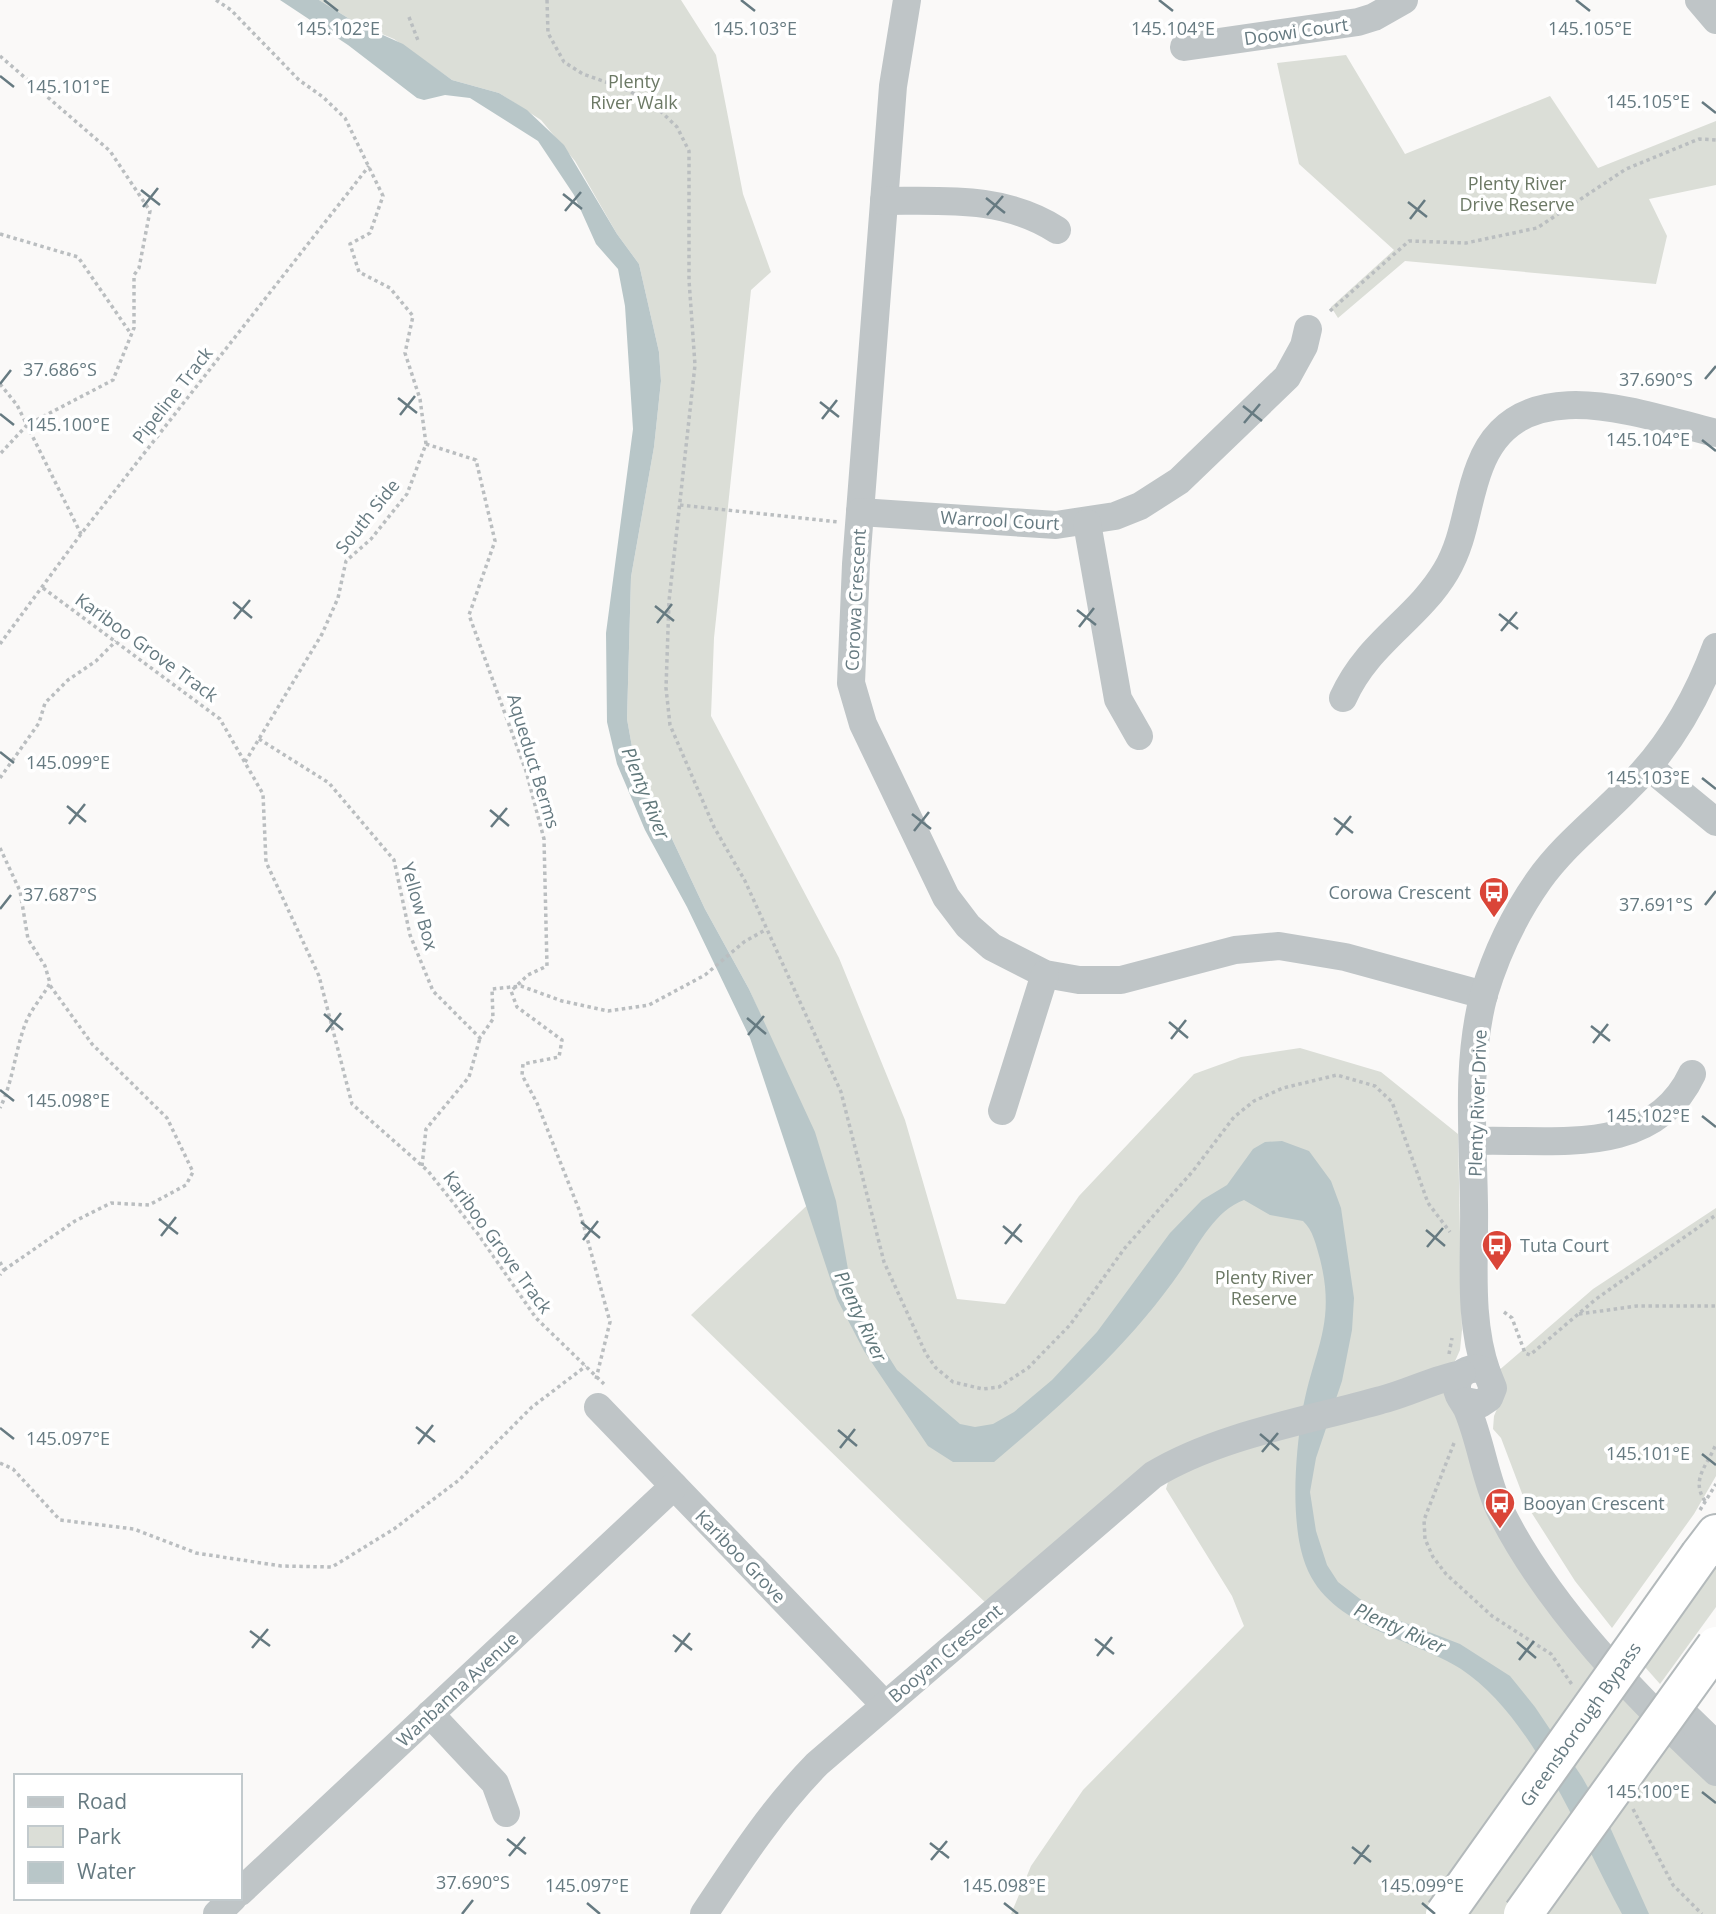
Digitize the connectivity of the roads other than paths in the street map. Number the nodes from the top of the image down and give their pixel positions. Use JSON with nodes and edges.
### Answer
{"nodes":[{"id":1,"x":907,"y":0,"type":"edge"},
{"id":2,"x":1404,"y":0,"type":"edge"},
{"id":3,"x":1699,"y":0,"type":"edge"},
{"id":4,"x":1716,"y":20,"type":"edge"},
{"id":5,"x":1184,"y":47,"type":"dead end"},
{"id":6,"x":884,"y":201,"type":"junction"},
{"id":7,"x":1057,"y":230,"type":"dead end"},
{"id":8,"x":1308,"y":329,"type":"dead end"},
{"id":9,"x":1716,"y":433,"type":"edge"},
{"id":10,"x":851,"y":517,"type":"junction"},
{"id":11,"x":1087,"y":523,"type":"junction"},
{"id":12,"x":1716,"y":647,"type":"edge"},
{"id":13,"x":1343,"y":698,"type":"dead end"},
{"id":14,"x":1139,"y":736,"type":"dead end"},
{"id":15,"x":1649,"y":767,"type":"junction"},
{"id":16,"x":1716,"y":822,"type":"edge"},
{"id":17,"x":1045,"y":974,"type":"junction"},
{"id":18,"x":1484,"y":995,"type":"junction"},
{"id":19,"x":1692,"y":1074,"type":"dead end"},
{"id":20,"x":1002,"y":1111,"type":"dead end"},
{"id":21,"x":1474,"y":1141,"type":"junction"},
{"id":22,"x":1471,"y":1386,"type":"junction"},
{"id":23,"x":600,"y":1390,"type":"road end"},
{"id":24,"x":674,"y":1486,"type":"junction"},
{"id":25,"x":1707,"y":1530,"type":"edge"},
{"id":26,"x":1716,"y":1646,"type":"edge"},
{"id":27,"x":884,"y":1704,"type":"junction"},
{"id":28,"x":430,"y":1714,"type":"junction"},
{"id":29,"x":1716,"y":1745,"type":"edge"},
{"id":30,"x":1716,"y":1772,"type":"edge"},
{"id":31,"x":506,"y":1813,"type":"dead end"},
{"id":32,"x":242,"y":1890,"type":"edge"},
{"id":33,"x":231,"y":1900,"type":"edge"},
{"id":34,"x":709,"y":1912,"type":"edge"},
{"id":35,"x":217,"y":1914,"type":"edge"},
{"id":36,"x":1445,"y":1914,"type":"edge"},
{"id":37,"x":1522,"y":1914,"type":"edge"}],
"edges":[{"from":1,"to":6,"type":"street","name":"Corowa Crescent"},
{"from":2,"to":5,"type":"street","name":"Doowi Court"},
{"from":3,"to":4,"type":"street"},
{"from":6,"to":7,"type":"street"},
{"from":6,"to":10,"type":"street","name":"Corowa Crescent"},
{"from":8,"to":11,"type":"street","name":"Warrool Court"},
{"from":9,"to":13,"type":"street"},
{"from":10,"to":11,"type":"street","name":"Warrool Court"},
{"from":10,"to":17,"type":"street","name":"Corowa Crescent"},
{"from":11,"to":14,"type":"street"},
{"from":12,"to":15,"type":"street","name":"Plenty River Drive"},
{"from":15,"to":16,"type":"street"},
{"from":15,"to":18,"type":"street","name":"Plenty River Drive"},
{"from":17,"to":18,"type":"street","name":"Corowa Crescent"},
{"from":17,"to":20,"type":"street"},
{"from":18,"to":21,"type":"street","name":"Plenty River Drive"},
{"from":19,"to":21,"type":"street"},
{"from":21,"to":22,"type":"street","name":"Plenty River Drive"},
{"from":22,"to":27,"type":"street","name":"Booyan Crescent"},
{"from":22,"to":29,"type":"street","name":"Plenty River Drive"},
{"from":22,"to":30,"type":"street","name":"Plenty River Drive"},
{"from":23,"to":24,"type":"street","name":"Kariboo Grove"},
{"from":24,"to":27,"type":"street","name":"Kariboo Grove"},
{"from":24,"to":28,"type":"street","name":"Wanbanna Avenue"},
{"from":25,"to":36,"type":"highway","name":"Greensborough Bypass","bridge":true},
{"from":26,"to":37,"type":"highway","bridge":true},
{"from":27,"to":34,"type":"street","name":"Booyan Crescent"},
{"from":28,"to":31,"type":"street"},
{"from":28,"to":32,"type":"street","name":"Wanbanna Avenue"},
{"from":33,"to":35,"type":"street"}]}
